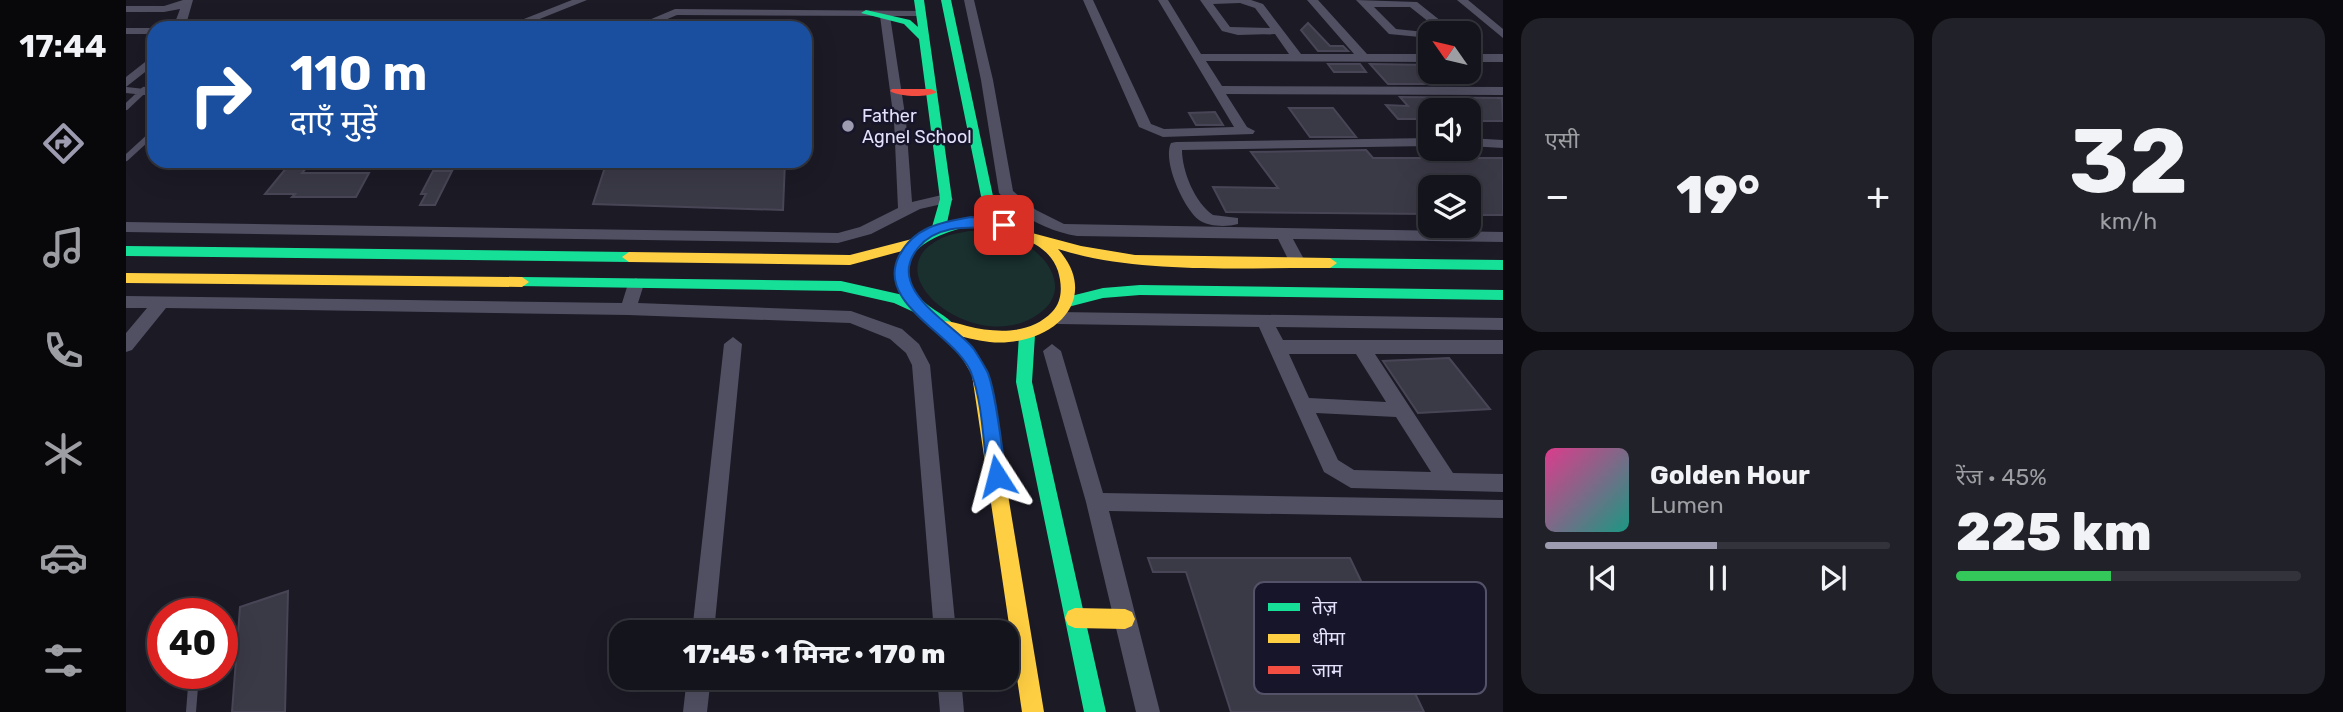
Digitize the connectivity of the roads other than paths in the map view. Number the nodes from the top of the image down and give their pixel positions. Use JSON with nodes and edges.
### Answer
{"nodes":[{"id":1,"x":582,"y":0,"type":"edge"},
{"id":2,"x":667,"y":0,"type":"edge"},
{"id":3,"x":910,"y":0,"type":"edge"},
{"id":4,"x":946,"y":0,"type":"edge"},
{"id":5,"x":969,"y":0,"type":"edge"},
{"id":6,"x":1088,"y":0,"type":"edge"},
{"id":7,"x":1163,"y":0,"type":"edge"},
{"id":8,"x":1312,"y":0,"type":"edge"},
{"id":9,"x":1462,"y":0,"type":"edge"},
{"id":10,"x":1206,"y":1,"type":"edge"},
{"id":11,"x":187,"y":2,"type":"edge"},
{"id":12,"x":1363,"y":2,"type":"edge"},
{"id":13,"x":745,"y":6,"type":"edge"},
{"id":14,"x":819,"y":6,"type":"edge"},
{"id":15,"x":920,"y":7,"type":"edge"},
{"id":16,"x":886,"y":8,"type":"edge"},
{"id":17,"x":126,"y":9,"type":"edge"},
{"id":18,"x":866,"y":13,"type":"junction"},
{"id":19,"x":665,"y":14,"type":"junction"},
{"id":20,"x":181,"y":21,"type":"edge"},
{"id":21,"x":526,"y":21,"type":"edge"},
{"id":22,"x":650,"y":21,"type":"edge"},
{"id":23,"x":1435,"y":21,"type":"edge"},
{"id":24,"x":126,"y":31,"type":"edge"},
{"id":25,"x":147,"y":31,"type":"edge"},
{"id":26,"x":1276,"y":31,"type":"junction"},
{"id":27,"x":1418,"y":34,"type":"edge"},
{"id":28,"x":1503,"y":36,"type":"edge"},
{"id":29,"x":924,"y":38,"type":"junction"},
{"id":30,"x":1481,"y":56,"type":"edge"},
{"id":31,"x":1198,"y":57,"type":"junction"},
{"id":32,"x":1298,"y":58,"type":"junction"},
{"id":33,"x":1364,"y":58,"type":"junction"},
{"id":34,"x":1418,"y":58,"type":"edge"},
{"id":35,"x":1503,"y":58,"type":"edge"},
{"id":36,"x":147,"y":65,"type":"edge"},
{"id":37,"x":137,"y":74,"type":"junction"},
{"id":38,"x":147,"y":74,"type":"edge"},
{"id":39,"x":987,"y":80,"type":"junction"},
{"id":40,"x":126,"y":83,"type":"edge"},
{"id":41,"x":126,"y":90,"type":"edge"},
{"id":42,"x":144,"y":90,"type":"junction"},
{"id":43,"x":1217,"y":90,"type":"junction"},
{"id":44,"x":147,"y":91,"type":"edge"},
{"id":45,"x":896,"y":91,"type":"junction"},
{"id":46,"x":1503,"y":91,"type":"edge"},
{"id":47,"x":932,"y":92,"type":"junction"},
{"id":48,"x":966,"y":99,"type":"junction"},
{"id":49,"x":126,"y":107,"type":"edge"},
{"id":50,"x":1243,"y":131,"type":"junction"},
{"id":51,"x":1418,"y":133,"type":"edge"},
{"id":52,"x":1481,"y":134,"type":"edge"},
{"id":53,"x":1503,"y":134,"type":"edge"},
{"id":54,"x":147,"y":139,"type":"edge"},
{"id":55,"x":1418,"y":142,"type":"edge"},
{"id":56,"x":1481,"y":143,"type":"edge"},
{"id":57,"x":1503,"y":144,"type":"edge"},
{"id":58,"x":126,"y":158,"type":"edge"},
{"id":59,"x":946,"y":199,"type":"junction"},
{"id":60,"x":905,"y":208,"type":"junction"},
{"id":61,"x":1004,"y":225,"type":"junction"},
{"id":62,"x":1481,"y":226,"type":"edge"},
{"id":63,"x":1503,"y":226,"type":"edge"},
{"id":64,"x":126,"y":227,"type":"edge"},
{"id":65,"x":939,"y":227,"type":"junction"},
{"id":66,"x":1418,"y":228,"type":"edge"},
{"id":67,"x":1392,"y":229,"type":"junction"},
{"id":68,"x":1282,"y":233,"type":"junction"},
{"id":69,"x":1481,"y":234,"type":"edge"},
{"id":70,"x":651,"y":235,"type":"junction"},
{"id":71,"x":1035,"y":237,"type":"junction"},
{"id":72,"x":1503,"y":237,"type":"edge"},
{"id":73,"x":912,"y":244,"type":"junction"},
{"id":74,"x":126,"y":251,"type":"edge"},
{"id":75,"x":645,"y":257,"type":"junction"},
{"id":76,"x":1298,"y":262,"type":"junction"},
{"id":77,"x":1503,"y":265,"type":"edge"},
{"id":78,"x":126,"y":278,"type":"edge"},
{"id":79,"x":636,"y":284,"type":"junction"},
{"id":80,"x":1315,"y":293,"type":"junction"},
{"id":81,"x":1503,"y":295,"type":"edge"},
{"id":82,"x":126,"y":302,"type":"edge"},
{"id":83,"x":1068,"y":302,"type":"junction"},
{"id":84,"x":161,"y":303,"type":"junction"},
{"id":85,"x":628,"y":309,"type":"junction"},
{"id":86,"x":919,"y":309,"type":"junction"},
{"id":87,"x":1058,"y":318,"type":"junction"},
{"id":88,"x":1332,"y":321,"type":"junction"},
{"id":89,"x":938,"y":323,"type":"junction"},
{"id":90,"x":1266,"y":323,"type":"junction"},
{"id":91,"x":1502,"y":326,"type":"edge"},
{"id":92,"x":1027,"y":335,"type":"junction"},
{"id":93,"x":733,"y":344,"type":"dead end"},
{"id":94,"x":126,"y":345,"type":"edge"},
{"id":95,"x":1277,"y":347,"type":"junction"},
{"id":96,"x":1361,"y":347,"type":"junction"},
{"id":97,"x":1503,"y":347,"type":"edge"},
{"id":98,"x":1052,"y":351,"type":"dead end"},
{"id":99,"x":1304,"y":405,"type":"junction"},
{"id":100,"x":1401,"y":410,"type":"junction"},
{"id":101,"x":1448,"y":482,"type":"junction"},
{"id":102,"x":1503,"y":483,"type":"edge"},
{"id":103,"x":1096,"y":502,"type":"junction"},
{"id":104,"x":1503,"y":509,"type":"edge"},
{"id":105,"x":1075,"y":618,"type":"junction"},
{"id":106,"x":1125,"y":618,"type":"junction"},
{"id":107,"x":704,"y":620,"type":"edge"},
{"id":108,"x":944,"y":620,"type":"edge"},
{"id":109,"x":193,"y":689,"type":"edge"},
{"id":110,"x":698,"y":690,"type":"edge"},
{"id":111,"x":950,"y":690,"type":"edge"},
{"id":112,"x":191,"y":712,"type":"edge"},
{"id":113,"x":695,"y":712,"type":"edge"},
{"id":114,"x":953,"y":712,"type":"edge"},
{"id":115,"x":1033,"y":712,"type":"edge"},
{"id":116,"x":1095,"y":712,"type":"edge"},
{"id":117,"x":1149,"y":712,"type":"edge"}],
"edges":[{"from":1,"to":21,"type":"street"},
{"from":2,"to":19,"type":"street"},
{"from":3,"to":16,"type":"street"},
{"from":4,"to":48,"type":"street"},
{"from":5,"to":39,"type":"street"},
{"from":6,"to":50,"type":"street"},
{"from":7,"to":31,"type":"street"},
{"from":8,"to":33,"type":"street"},
{"from":9,"to":28,"type":"street"},
{"from":10,"to":26,"type":"street"},
{"from":10,"to":26,"type":"street"},
{"from":11,"to":17,"type":"street"},
{"from":11,"to":20,"type":"street"},
{"from":12,"to":23,"type":"street"},
{"from":12,"to":27,"type":"street"},
{"from":13,"to":14,"type":"street"},
{"from":13,"to":19,"type":"street"},
{"from":14,"to":18,"type":"street"},
{"from":15,"to":18,"type":"street"},
{"from":15,"to":29,"type":"street"},
{"from":16,"to":18,"type":"street"},
{"from":16,"to":29,"type":"street"},
{"from":16,"to":45,"type":"street"},
{"from":19,"to":22,"type":"street"},
{"from":24,"to":25,"type":"street"},
{"from":26,"to":32,"type":"street"},
{"from":29,"to":47,"type":"street"},
{"from":30,"to":35,"type":"street"},
{"from":31,"to":32,"type":"street"},
{"from":31,"to":43,"type":"street"},
{"from":32,"to":33,"type":"street"},
{"from":33,"to":34,"type":"street"},
{"from":36,"to":37,"type":"street"},
{"from":37,"to":38,"type":"street"},
{"from":37,"to":40,"type":"street"},
{"from":39,"to":48,"type":"street"},
{"from":39,"to":68,"type":"street"},
{"from":41,"to":42,"type":"lane"},
{"from":42,"to":44,"type":"lane"},
{"from":42,"to":49,"type":"lane"},
{"from":43,"to":46,"type":"street"},
{"from":43,"to":50,"type":"street"},
{"from":45,"to":47,"type":"street"},
{"from":45,"to":60,"type":"street"},
{"from":47,"to":59,"type":"street"},
{"from":48,"to":61,"type":"street"},
{"from":50,"to":51,"type":"street"},
{"from":52,"to":53,"type":"street"},
{"from":54,"to":58,"type":"lane"},
{"from":55,"to":67,"type":"street"},
{"from":56,"to":57,"type":"street"},
{"from":59,"to":60,"type":"street"},
{"from":59,"to":65,"type":"street"},
{"from":60,"to":70,"type":"street"},
{"from":61,"to":65,"type":"street"},
{"from":61,"to":71,"type":"street"},
{"from":62,"to":63,"type":"street"},
{"from":64,"to":70,"type":"street"},
{"from":65,"to":73,"type":"street"},
{"from":66,"to":67,"type":"street"},
{"from":67,"to":68,"type":"street"},
{"from":68,"to":76,"type":"street"},
{"from":69,"to":72,"type":"street"},
{"from":70,"to":75,"type":"street"},
{"from":71,"to":76,"type":"street"},
{"from":71,"to":83,"type":"street"},
{"from":73,"to":75,"type":"street"},
{"from":73,"to":86,"type":"street"},
{"from":74,"to":75,"type":"street"},
{"from":76,"to":77,"type":"street"},
{"from":78,"to":79,"type":"street"},
{"from":79,"to":85,"type":"street"},
{"from":79,"to":86,"type":"street"},
{"from":80,"to":81,"type":"street"},
{"from":80,"to":83,"type":"street"},
{"from":80,"to":88,"type":"street"},
{"from":82,"to":84,"type":"street"},
{"from":83,"to":87,"type":"street"},
{"from":84,"to":85,"type":"street"},
{"from":84,"to":94,"type":"street"},
{"from":85,"to":108,"type":"street"},
{"from":86,"to":89,"type":"street"},
{"from":87,"to":90,"type":"street"},
{"from":87,"to":92,"type":"street"},
{"from":88,"to":90,"type":"street"},
{"from":88,"to":91,"type":"street"},
{"from":89,"to":92,"type":"street"},
{"from":89,"to":115,"type":"street"},
{"from":90,"to":95,"type":"street"},
{"from":92,"to":105,"type":"street"},
{"from":93,"to":107,"type":"street"},
{"from":95,"to":96,"type":"street"},
{"from":95,"to":99,"type":"street"},
{"from":96,"to":97,"type":"street"},
{"from":96,"to":100,"type":"street"},
{"from":98,"to":103,"type":"street"},
{"from":99,"to":100,"type":"street"},
{"from":99,"to":101,"type":"street"},
{"from":100,"to":101,"type":"street"},
{"from":101,"to":102,"type":"street"},
{"from":103,"to":104,"type":"street"},
{"from":103,"to":106,"type":"street"},
{"from":105,"to":106,"type":"street"},
{"from":105,"to":116,"type":"street"},
{"from":106,"to":117,"type":"street"},
{"from":109,"to":112,"type":"lane"},
{"from":110,"to":113,"type":"street"},
{"from":111,"to":114,"type":"street"}]}
